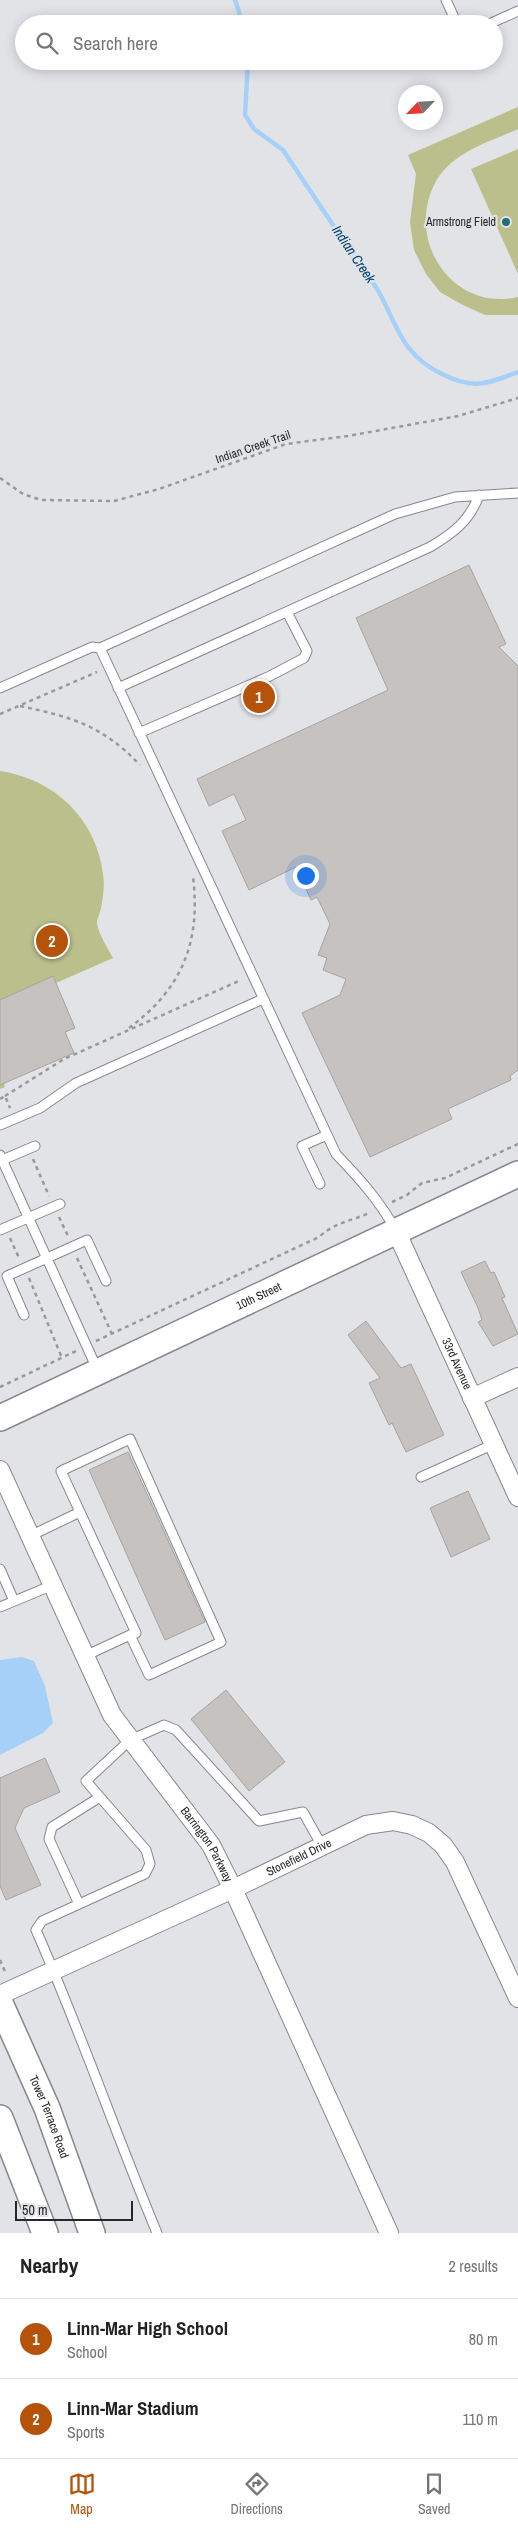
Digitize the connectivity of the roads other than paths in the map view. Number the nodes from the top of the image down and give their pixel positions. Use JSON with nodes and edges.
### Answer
{"nodes":[{"id":1,"x":446,"y":0,"type":"edge"},
{"id":2,"x":518,"y":11,"type":"edge"},
{"id":3,"x":453,"y":15,"type":"edge"},
{"id":4,"x":503,"y":18,"type":"edge"},
{"id":5,"x":518,"y":493,"type":"edge"},
{"id":6,"x":478,"y":494,"type":"junction"},
{"id":7,"x":287,"y":612,"type":"junction"},
{"id":8,"x":100,"y":648,"type":"junction"},
{"id":9,"x":0,"y":688,"type":"edge"},
{"id":10,"x":118,"y":688,"type":"junction"},
{"id":11,"x":139,"y":733,"type":"junction"},
{"id":12,"x":263,"y":999,"type":"junction"},
{"id":13,"x":0,"y":1125,"type":"edge"},
{"id":14,"x":327,"y":1136,"type":"junction"},
{"id":15,"x":34,"y":1146,"type":"dead end"},
{"id":16,"x":1,"y":1159,"type":"edge"},
{"id":17,"x":518,"y":1174,"type":"edge"},
{"id":18,"x":320,"y":1184,"type":"dead end"},
{"id":19,"x":60,"y":1204,"type":"dead end"},
{"id":20,"x":29,"y":1218,"type":"junction"},
{"id":21,"x":0,"y":1230,"type":"edge"},
{"id":22,"x":396,"y":1231,"type":"junction"},
{"id":23,"x":47,"y":1258,"type":"junction"},
{"id":24,"x":106,"y":1281,"type":"dead end"},
{"id":25,"x":24,"y":1315,"type":"dead end"},
{"id":26,"x":99,"y":1372,"type":"junction"},
{"id":27,"x":518,"y":1377,"type":"edge"},
{"id":28,"x":472,"y":1398,"type":"junction"},
{"id":29,"x":0,"y":1418,"type":"edge"},
{"id":30,"x":494,"y":1444,"type":"junction"},
{"id":31,"x":0,"y":1470,"type":"edge"},
{"id":32,"x":421,"y":1477,"type":"dead end"},
{"id":33,"x":5,"y":1494,"type":"edge"},
{"id":34,"x":518,"y":1497,"type":"edge"},
{"id":35,"x":80,"y":1512,"type":"junction"},
{"id":36,"x":30,"y":1536,"type":"junction"},
{"id":37,"x":0,"y":1570,"type":"edge"},
{"id":38,"x":53,"y":1586,"type":"junction"},
{"id":39,"x":14,"y":1601,"type":"junction"},
{"id":40,"x":0,"y":1607,"type":"edge"},
{"id":41,"x":130,"y":1635,"type":"junction"},
{"id":42,"x":85,"y":1656,"type":"junction"},
{"id":43,"x":130,"y":1740,"type":"junction"},
{"id":44,"x":100,"y":1797,"type":"junction"},
{"id":45,"x":322,"y":1846,"type":"junction"},
{"id":46,"x":233,"y":1889,"type":"junction"},
{"id":47,"x":78,"y":1904,"type":"junction"},
{"id":48,"x":54,"y":1970,"type":"junction"},
{"id":49,"x":0,"y":1995,"type":"edge"},
{"id":50,"x":518,"y":1998,"type":"edge"},
{"id":51,"x":0,"y":2002,"type":"edge"},
{"id":52,"x":0,"y":2118,"type":"edge"},
{"id":53,"x":45,"y":2233,"type":"edge"},
{"id":54,"x":92,"y":2233,"type":"edge"},
{"id":55,"x":157,"y":2233,"type":"edge"},
{"id":56,"x":389,"y":2233,"type":"edge"}],
"edges":[{"from":1,"to":3,"type":"lane"},
{"from":2,"to":4,"type":"lane"},
{"from":5,"to":6,"type":"lane"},
{"from":6,"to":7,"type":"lane"},
{"from":6,"to":8,"type":"lane"},
{"from":7,"to":10,"type":"lane"},
{"from":7,"to":11,"type":"lane"},
{"from":8,"to":9,"type":"lane"},
{"from":8,"to":10,"type":"lane"},
{"from":10,"to":11,"type":"lane"},
{"from":11,"to":12,"type":"lane"},
{"from":12,"to":13,"type":"lane"},
{"from":12,"to":14,"type":"lane"},
{"from":14,"to":18,"type":"lane"},
{"from":14,"to":22,"type":"lane"},
{"from":15,"to":16,"type":"lane"},
{"from":16,"to":20,"type":"lane"},
{"from":17,"to":22,"type":"street","name":"10th Street"},
{"from":19,"to":20,"type":"lane"},
{"from":20,"to":21,"type":"lane"},
{"from":20,"to":23,"type":"lane"},
{"from":22,"to":26,"type":"street","name":"10th Street"},
{"from":22,"to":28,"type":"street","name":"33rd Avenue"},
{"from":23,"to":24,"type":"lane"},
{"from":23,"to":25,"type":"lane"},
{"from":23,"to":26,"type":"lane"},
{"from":26,"to":29,"type":"street","name":"10th Street"},
{"from":27,"to":28,"type":"street"},
{"from":28,"to":30,"type":"street","name":"33rd Avenue"},
{"from":30,"to":32,"type":"lane"},
{"from":30,"to":34,"type":"street","name":"33rd Avenue"},
{"from":31,"to":33,"type":"street","name":"Barrington Parkway"},
{"from":33,"to":36,"type":"street","name":"Barrington Parkway"},
{"from":35,"to":36,"type":"lane"},
{"from":35,"to":41,"type":"lane"},
{"from":35,"to":41,"type":"lane"},
{"from":36,"to":38,"type":"street","name":"Barrington Parkway"},
{"from":37,"to":39,"type":"lane"},
{"from":38,"to":39,"type":"lane"},
{"from":38,"to":42,"type":"street","name":"Barrington Parkway"},
{"from":39,"to":40,"type":"lane"},
{"from":41,"to":42,"type":"lane"},
{"from":42,"to":43,"type":"street","name":"Barrington Parkway"},
{"from":43,"to":44,"type":"lane"},
{"from":43,"to":45,"type":"lane"},
{"from":43,"to":46,"type":"street","name":"Barrington Parkway"},
{"from":44,"to":47,"type":"lane"},
{"from":44,"to":47,"type":"lane"},
{"from":45,"to":46,"type":"street","name":"Stonefield Drive"},
{"from":45,"to":50,"type":"street","name":"Stonefield Drive"},
{"from":46,"to":48,"type":"street","name":"Stonefield Drive"},
{"from":46,"to":56,"type":"street","name":"Barrington Parkway"},
{"from":47,"to":48,"type":"lane"},
{"from":48,"to":49,"type":"street","name":"Stonefield Drive"},
{"from":48,"to":55,"type":"lane"},
{"from":51,"to":54,"type":"street","name":"Tower Terrace Road"},
{"from":52,"to":53,"type":"street"}]}
